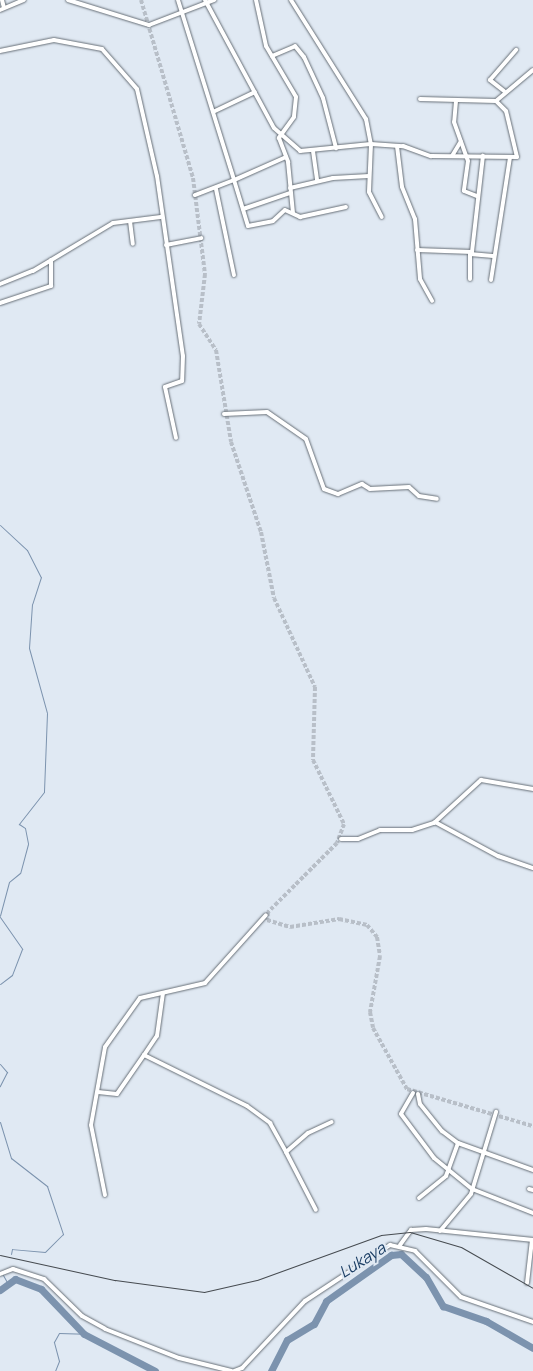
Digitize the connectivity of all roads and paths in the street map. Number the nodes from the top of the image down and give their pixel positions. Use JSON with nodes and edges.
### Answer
{"nodes":[{"id":1,"x":2,"y":0,"type":"edge"},
{"id":2,"x":24,"y":0,"type":"edge"},
{"id":3,"x":68,"y":0,"type":"edge"},
{"id":4,"x":178,"y":0,"type":"edge"},
{"id":5,"x":214,"y":0,"type":"edge"},
{"id":6,"x":256,"y":0,"type":"edge"},
{"id":7,"x":291,"y":0,"type":"edge"},
{"id":8,"x":206,"y":2,"type":"edge"},
{"id":9,"x":2,"y":9,"type":"edge"},
{"id":10,"x":183,"y":13,"type":"junction"},
{"id":11,"x":516,"y":50,"type":"dead end"},
{"id":12,"x":0,"y":51,"type":"edge"},
{"id":13,"x":272,"y":56,"type":"junction"},
{"id":14,"x":533,"y":70,"type":"edge"},
{"id":15,"x":504,"y":91,"type":"junction"},
{"id":16,"x":255,"y":92,"type":"junction"},
{"id":17,"x":420,"y":98,"type":"dead end"},
{"id":18,"x":456,"y":101,"type":"junction"},
{"id":19,"x":496,"y":101,"type":"junction"},
{"id":20,"x":215,"y":112,"type":"junction"},
{"id":21,"x":280,"y":134,"type":"junction"},
{"id":22,"x":461,"y":139,"type":"junction"},
{"id":23,"x":371,"y":144,"type":"junction"},
{"id":24,"x":396,"y":146,"type":"junction"},
{"id":25,"x":336,"y":148,"type":"junction"},
{"id":26,"x":313,"y":151,"type":"junction"},
{"id":27,"x":452,"y":156,"type":"junction"},
{"id":28,"x":468,"y":156,"type":"junction"},
{"id":29,"x":483,"y":156,"type":"junction"},
{"id":30,"x":286,"y":157,"type":"junction"},
{"id":31,"x":510,"y":157,"type":"junction"},
{"id":32,"x":369,"y":176,"type":"junction"},
{"id":33,"x":234,"y":180,"type":"junction"},
{"id":34,"x":317,"y":180,"type":"junction"},
{"id":35,"x":216,"y":189,"type":"junction"},
{"id":36,"x":290,"y":190,"type":"junction"},
{"id":37,"x":195,"y":195,"type":"dead end"},
{"id":38,"x":478,"y":196,"type":"junction"},
{"id":39,"x":346,"y":207,"type":"dead end"},
{"id":40,"x":243,"y":208,"type":"junction"},
{"id":41,"x":294,"y":213,"type":"junction"},
{"id":42,"x":161,"y":217,"type":"junction"},
{"id":43,"x":382,"y":217,"type":"dead end"},
{"id":44,"x":130,"y":222,"type":"junction"},
{"id":45,"x":201,"y":238,"type":"dead end"},
{"id":46,"x":133,"y":244,"type":"dead end"},
{"id":47,"x":166,"y":245,"type":"junction"},
{"id":48,"x":417,"y":250,"type":"junction"},
{"id":49,"x":470,"y":254,"type":"junction"},
{"id":50,"x":494,"y":256,"type":"junction"},
{"id":51,"x":51,"y":260,"type":"junction"},
{"id":52,"x":234,"y":275,"type":"dead end"},
{"id":53,"x":470,"y":279,"type":"dead end"},
{"id":54,"x":492,"y":280,"type":"dead end"},
{"id":55,"x":0,"y":284,"type":"edge"},
{"id":56,"x":432,"y":300,"type":"dead end"},
{"id":57,"x":0,"y":304,"type":"edge"},
{"id":58,"x":224,"y":414,"type":"dead end"},
{"id":59,"x":176,"y":438,"type":"dead end"},
{"id":60,"x":437,"y":499,"type":"dead end"},
{"id":61,"x":533,"y":788,"type":"edge"},
{"id":62,"x":434,"y":822,"type":"junction"},
{"id":63,"x":340,"y":838,"type":"dead end"},
{"id":64,"x":533,"y":868,"type":"edge"},
{"id":65,"x":266,"y":915,"type":"dead end"},
{"id":66,"x":163,"y":993,"type":"junction"},
{"id":67,"x":144,"y":1055,"type":"junction"},
{"id":68,"x":98,"y":1092,"type":"junction"},
{"id":69,"x":496,"y":1112,"type":"dead end"},
{"id":70,"x":332,"y":1122,"type":"dead end"},
{"id":71,"x":458,"y":1143,"type":"junction"},
{"id":72,"x":286,"y":1152,"type":"junction"},
{"id":73,"x":483,"y":1153,"type":"junction"},
{"id":74,"x":449,"y":1170,"type":"junction"},
{"id":75,"x":533,"y":1170,"type":"edge"},
{"id":76,"x":472,"y":1189,"type":"junction"},
{"id":77,"x":105,"y":1195,"type":"dead end"},
{"id":78,"x":419,"y":1198,"type":"dead end"},
{"id":79,"x":316,"y":1210,"type":"dead end"},
{"id":80,"x":533,"y":1213,"type":"edge"},
{"id":81,"x":440,"y":1230,"type":"junction"},
{"id":82,"x":533,"y":1240,"type":"edge"},
{"id":83,"x":400,"y":1245,"type":"junction"},
{"id":84,"x":0,"y":1274,"type":"edge"},
{"id":85,"x":527,"y":1283,"type":"dead end"},
{"id":86,"x":533,"y":1322,"type":"edge"},
{"id":87,"x":232,"y":1371,"type":"edge"}],
"edges":[{"from":1,"to":9,"type":"street"},
{"from":2,"to":9,"type":"street"},
{"from":3,"to":10,"type":"street"},
{"from":4,"to":10,"type":"street"},
{"from":5,"to":8,"type":"street"},
{"from":6,"to":13,"type":"street"},
{"from":7,"to":23,"type":"street"},
{"from":8,"to":10,"type":"street"},
{"from":8,"to":16,"type":"street"},
{"from":10,"to":20,"type":"street"},
{"from":11,"to":15,"type":"street"},
{"from":12,"to":42,"type":"street"},
{"from":13,"to":21,"type":"street"},
{"from":13,"to":25,"type":"street"},
{"from":14,"to":15,"type":"street"},
{"from":15,"to":19,"type":"street"},
{"from":16,"to":20,"type":"street"},
{"from":16,"to":21,"type":"street"},
{"from":17,"to":18,"type":"street"},
{"from":18,"to":19,"type":"street"},
{"from":18,"to":22,"type":"street"},
{"from":19,"to":31,"type":"street"},
{"from":20,"to":33,"type":"street"},
{"from":21,"to":26,"type":"street"},
{"from":21,"to":30,"type":"street"},
{"from":22,"to":27,"type":"street"},
{"from":22,"to":28,"type":"street"},
{"from":23,"to":24,"type":"street"},
{"from":23,"to":25,"type":"street"},
{"from":23,"to":32,"type":"street"},
{"from":24,"to":27,"type":"street"},
{"from":24,"to":48,"type":"street"},
{"from":25,"to":26,"type":"street"},
{"from":26,"to":34,"type":"street"},
{"from":27,"to":28,"type":"street"},
{"from":28,"to":29,"type":"street"},
{"from":28,"to":38,"type":"street"},
{"from":29,"to":31,"type":"street"},
{"from":29,"to":38,"type":"street"},
{"from":30,"to":33,"type":"street"},
{"from":30,"to":36,"type":"street"},
{"from":31,"to":50,"type":"street"},
{"from":32,"to":34,"type":"street"},
{"from":32,"to":43,"type":"street"},
{"from":33,"to":35,"type":"street"},
{"from":33,"to":40,"type":"street"},
{"from":34,"to":36,"type":"street"},
{"from":35,"to":37,"type":"street"},
{"from":35,"to":52,"type":"street"},
{"from":36,"to":40,"type":"street"},
{"from":36,"to":41,"type":"street"},
{"from":38,"to":49,"type":"street"},
{"from":39,"to":41,"type":"street"},
{"from":40,"to":41,"type":"street"},
{"from":42,"to":44,"type":"street"},
{"from":42,"to":47,"type":"street"},
{"from":44,"to":46,"type":"street"},
{"from":44,"to":51,"type":"street"},
{"from":45,"to":47,"type":"street"},
{"from":47,"to":59,"type":"street"},
{"from":48,"to":49,"type":"street"},
{"from":48,"to":56,"type":"street"},
{"from":49,"to":50,"type":"street"},
{"from":49,"to":53,"type":"street"},
{"from":50,"to":54,"type":"street"},
{"from":51,"to":55,"type":"street"},
{"from":51,"to":57,"type":"street"},
{"from":58,"to":60,"type":"street"},
{"from":61,"to":62,"type":"street"},
{"from":62,"to":63,"type":"street"},
{"from":62,"to":64,"type":"street"},
{"from":65,"to":66,"type":"street"},
{"from":66,"to":67,"type":"street"},
{"from":66,"to":68,"type":"street"},
{"from":67,"to":68,"type":"street"},
{"from":67,"to":72,"type":"street"},
{"from":68,"to":77,"type":"street"},
{"from":69,"to":73,"type":"street"},
{"from":70,"to":72,"type":"street"},
{"from":71,"to":73,"type":"street"},
{"from":71,"to":74,"type":"street"},
{"from":71,"to":74,"type":"street"},
{"from":72,"to":79,"type":"street"},
{"from":73,"to":75,"type":"street"},
{"from":73,"to":76,"type":"street"},
{"from":74,"to":76,"type":"street"},
{"from":74,"to":78,"type":"street"},
{"from":76,"to":80,"type":"street"},
{"from":76,"to":81,"type":"street"},
{"from":81,"to":82,"type":"street"},
{"from":81,"to":83,"type":"street"},
{"from":82,"to":85,"type":"street"},
{"from":83,"to":86,"type":"street"},
{"from":83,"to":87,"type":"street"},
{"from":84,"to":87,"type":"street"}]}
